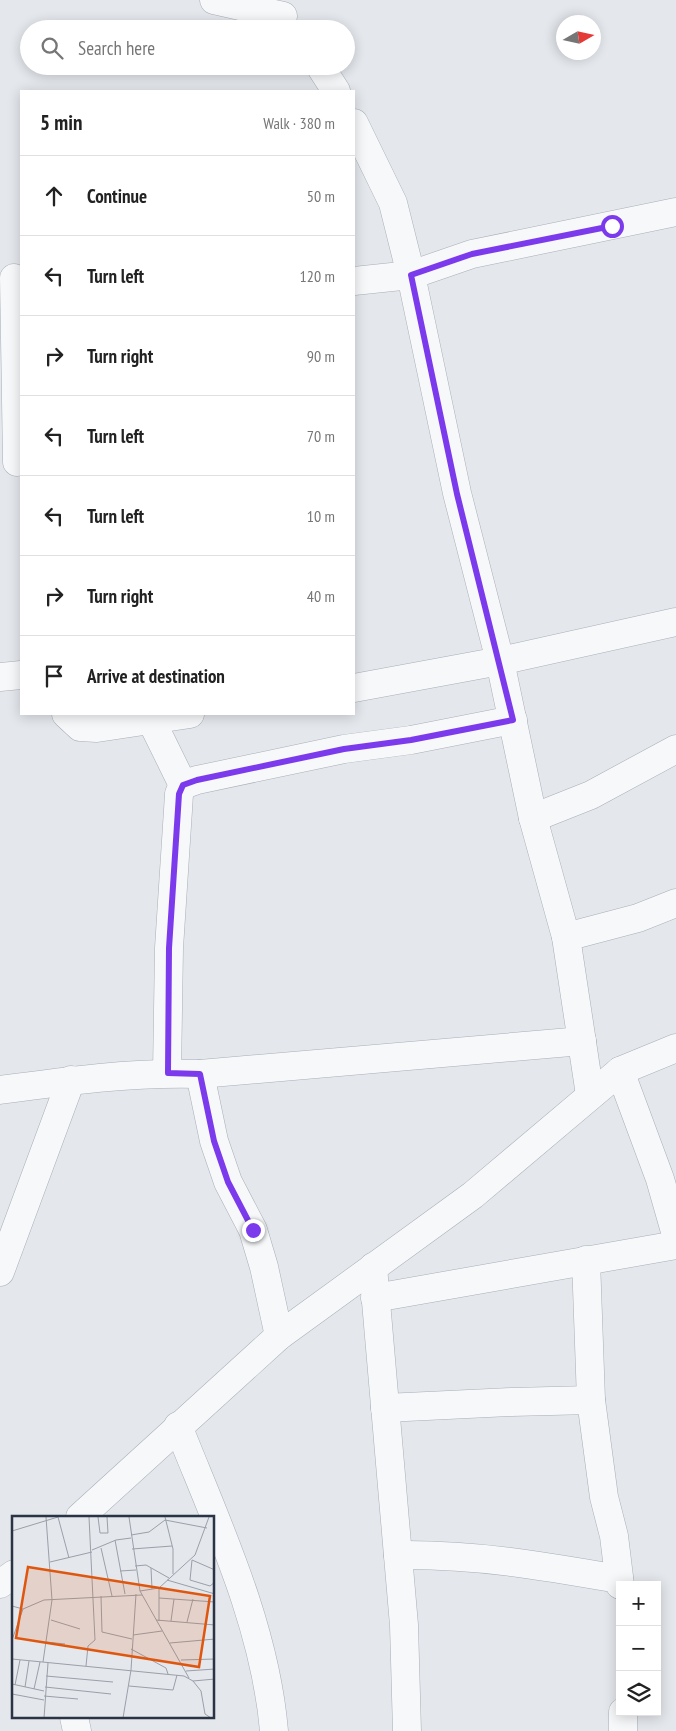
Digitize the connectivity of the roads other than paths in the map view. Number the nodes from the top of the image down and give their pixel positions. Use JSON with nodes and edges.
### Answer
{"nodes":[{"id":1,"x":214,"y":0,"type":"edge"},
{"id":2,"x":285,"y":15,"type":"edge"},
{"id":3,"x":326,"y":75,"type":"edge"},
{"id":4,"x":335,"y":90,"type":"edge"},
{"id":5,"x":355,"y":126,"type":"edge"},
{"id":6,"x":676,"y":212,"type":"edge"},
{"id":7,"x":411,"y":275,"type":"junction"},
{"id":8,"x":12,"y":278,"type":"edge"},
{"id":9,"x":355,"y":281,"type":"edge"},
{"id":10,"x":17,"y":462,"type":"dead end"},
{"id":11,"x":676,"y":622,"type":"edge"},
{"id":12,"x":500,"y":661,"type":"junction"},
{"id":13,"x":20,"y":675,"type":"edge"},
{"id":14,"x":0,"y":677,"type":"edge"},
{"id":15,"x":355,"y":688,"type":"edge"},
{"id":16,"x":67,"y":715,"type":"edge"},
{"id":17,"x":184,"y":715,"type":"edge"},
{"id":18,"x":151,"y":720,"type":"junction"},
{"id":19,"x":513,"y":720,"type":"junction"},
{"id":20,"x":676,"y":749,"type":"edge"},
{"id":21,"x":183,"y":785,"type":"junction"},
{"id":22,"x":532,"y":818,"type":"junction"},
{"id":23,"x":676,"y":903,"type":"edge"},
{"id":24,"x":566,"y":937,"type":"junction"},
{"id":25,"x":582,"y":1041,"type":"junction"},
{"id":26,"x":676,"y":1048,"type":"edge"},
{"id":27,"x":620,"y":1071,"type":"junction"},
{"id":28,"x":168,"y":1073,"type":"junction"},
{"id":29,"x":200,"y":1074,"type":"junction"},
{"id":30,"x":71,"y":1080,"type":"junction"},
{"id":31,"x":0,"y":1090,"type":"edge"},
{"id":32,"x":590,"y":1095,"type":"junction"},
{"id":33,"x":668,"y":1178,"type":"edge"},
{"id":34,"x":676,"y":1235,"type":"edge"},
{"id":35,"x":676,"y":1245,"type":"edge"},
{"id":36,"x":586,"y":1260,"type":"junction"},
{"id":37,"x":372,"y":1267,"type":"junction"},
{"id":38,"x":0,"y":1272,"type":"edge"},
{"id":39,"x":375,"y":1298,"type":"junction"},
{"id":40,"x":279,"y":1336,"type":"junction"},
{"id":41,"x":591,"y":1400,"type":"junction"},
{"id":42,"x":385,"y":1408,"type":"junction"},
{"id":43,"x":178,"y":1426,"type":"junction"},
{"id":44,"x":81,"y":1516,"type":"edge"},
{"id":45,"x":214,"y":1516,"type":"edge"},
{"id":46,"x":215,"y":1518,"type":"edge"},
{"id":47,"x":398,"y":1555,"type":"junction"},
{"id":48,"x":12,"y":1575,"type":"edge"},
{"id":49,"x":616,"y":1581,"type":"edge"},
{"id":50,"x":620,"y":1581,"type":"edge"},
{"id":51,"x":0,"y":1584,"type":"edge"},
{"id":52,"x":623,"y":1716,"type":"edge"},
{"id":53,"x":74,"y":1718,"type":"edge"},
{"id":54,"x":77,"y":1731,"type":"edge"},
{"id":55,"x":274,"y":1731,"type":"edge"},
{"id":56,"x":407,"y":1731,"type":"edge"},
{"id":57,"x":624,"y":1731,"type":"edge"}],
"edges":[{"from":1,"to":2,"type":"street"},
{"from":3,"to":4,"type":"street"},
{"from":5,"to":7,"type":"street"},
{"from":6,"to":7,"type":"street"},
{"from":7,"to":9,"type":"street"},
{"from":7,"to":12,"type":"street"},
{"from":8,"to":10,"type":"street"},
{"from":11,"to":12,"type":"street"},
{"from":12,"to":15,"type":"street"},
{"from":12,"to":19,"type":"street"},
{"from":13,"to":14,"type":"street"},
{"from":16,"to":18,"type":"street"},
{"from":17,"to":18,"type":"street"},
{"from":18,"to":21,"type":"street"},
{"from":19,"to":21,"type":"street"},
{"from":19,"to":22,"type":"street"},
{"from":20,"to":22,"type":"street"},
{"from":21,"to":28,"type":"street"},
{"from":22,"to":24,"type":"street"},
{"from":23,"to":24,"type":"street"},
{"from":24,"to":25,"type":"street"},
{"from":25,"to":29,"type":"street"},
{"from":25,"to":32,"type":"street"},
{"from":26,"to":27,"type":"street"},
{"from":27,"to":32,"type":"street"},
{"from":27,"to":33,"type":"street"},
{"from":28,"to":29,"type":"street"},
{"from":28,"to":30,"type":"street"},
{"from":29,"to":40,"type":"street"},
{"from":30,"to":31,"type":"street"},
{"from":30,"to":38,"type":"street"},
{"from":32,"to":37,"type":"street"},
{"from":33,"to":34,"type":"street"},
{"from":35,"to":36,"type":"street"},
{"from":36,"to":39,"type":"street"},
{"from":36,"to":41,"type":"street"},
{"from":37,"to":39,"type":"street"},
{"from":37,"to":40,"type":"street"},
{"from":39,"to":42,"type":"street"},
{"from":40,"to":43,"type":"street"},
{"from":41,"to":42,"type":"street"},
{"from":41,"to":50,"type":"street"},
{"from":42,"to":47,"type":"street"},
{"from":43,"to":44,"type":"street"},
{"from":43,"to":45,"type":"street"},
{"from":46,"to":55,"type":"street"},
{"from":47,"to":49,"type":"street"},
{"from":47,"to":56,"type":"street"},
{"from":48,"to":51,"type":"street"},
{"from":52,"to":57,"type":"street"},
{"from":53,"to":54,"type":"street"}]}
